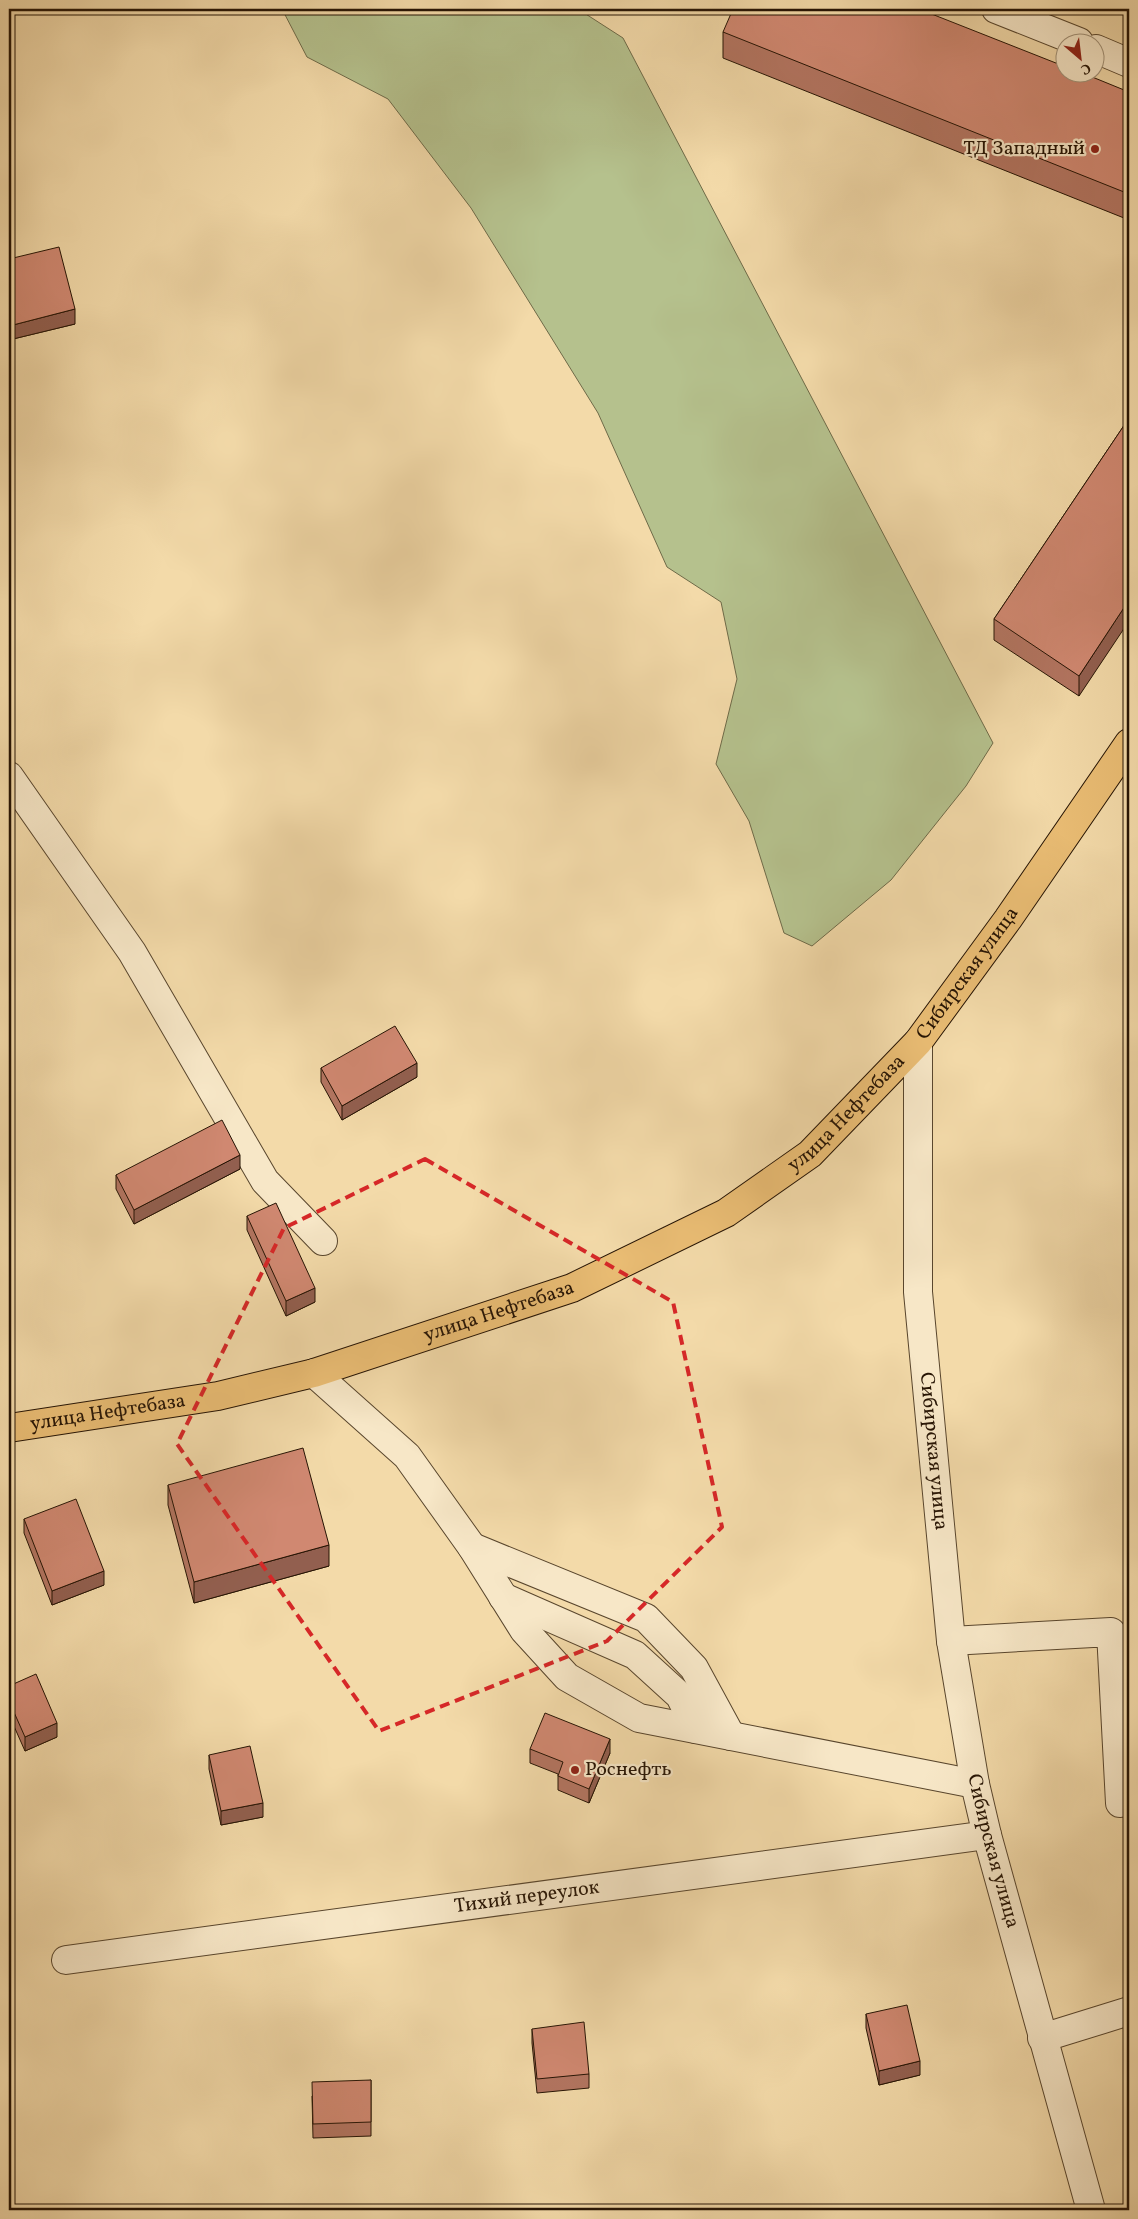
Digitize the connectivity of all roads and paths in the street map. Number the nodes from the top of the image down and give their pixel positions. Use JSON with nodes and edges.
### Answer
{"nodes":[{"id":1,"x":996,"y":9,"type":"edge"},
{"id":2,"x":1056,"y":33,"type":"edge"},
{"id":3,"x":1106,"y":53,"type":"edge"},
{"id":4,"x":1129,"y":63,"type":"edge"},
{"id":5,"x":1129,"y":743,"type":"edge"},
{"id":6,"x":9,"y":776,"type":"edge"},
{"id":7,"x":918,"y":1042,"type":"junction"},
{"id":8,"x":323,"y":1241,"type":"dead end"},
{"id":9,"x":314,"y":1373,"type":"junction"},
{"id":10,"x":9,"y":1428,"type":"edge"},
{"id":11,"x":472,"y":1547,"type":"junction"},
{"id":12,"x":503,"y":1597,"type":"junction"},
{"id":13,"x":951,"y":1641,"type":"junction"},
{"id":14,"x":696,"y":1729,"type":"junction"},
{"id":15,"x":731,"y":1736,"type":"junction"},
{"id":16,"x":975,"y":1784,"type":"junction"},
{"id":17,"x":1120,"y":1803,"type":"dead end"},
{"id":18,"x":987,"y":1835,"type":"junction"},
{"id":19,"x":66,"y":1960,"type":"dead end"},
{"id":20,"x":1129,"y":2011,"type":"edge"},
{"id":21,"x":1042,"y":2038,"type":"junction"},
{"id":22,"x":1091,"y":2210,"type":"edge"}],
"edges":[{"from":1,"to":2,"type":"street"},
{"from":3,"to":4,"type":"street"},
{"from":5,"to":7,"type":"main road","name":"Сибирская улица"},
{"from":6,"to":8,"type":"street"},
{"from":7,"to":9,"type":"main road","name":"улица Нефтебаза"},
{"from":7,"to":13,"type":"street","name":"Сибирская улица"},
{"from":9,"to":10,"type":"main road","name":"улица Нефтебаза"},
{"from":9,"to":11,"type":"street"},
{"from":11,"to":12,"type":"street"},
{"from":11,"to":15,"type":"street"},
{"from":12,"to":14,"type":"street"},
{"from":12,"to":14,"type":"street"},
{"from":13,"to":16,"type":"street","name":"Сибирская улица"},
{"from":13,"to":17,"type":"street"},
{"from":14,"to":15,"type":"street"},
{"from":15,"to":16,"type":"street"},
{"from":16,"to":18,"type":"street","name":"Сибирская улица"},
{"from":18,"to":19,"type":"street","name":"Тихий переулок"},
{"from":18,"to":21,"type":"street","name":"Сибирская улица"},
{"from":20,"to":21,"type":"street"},
{"from":21,"to":22,"type":"street","name":"Сибирская улица"}]}
